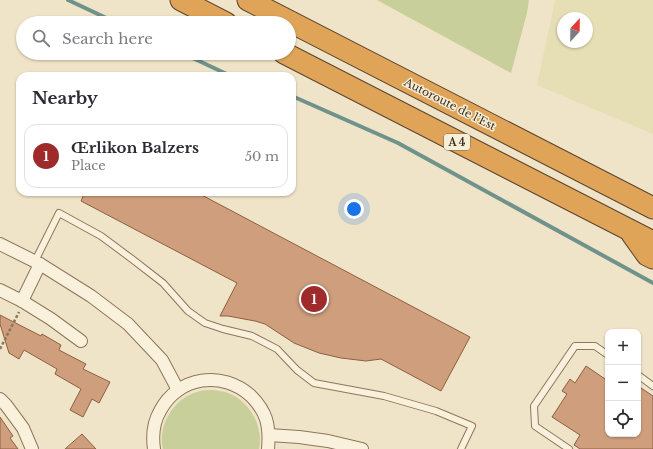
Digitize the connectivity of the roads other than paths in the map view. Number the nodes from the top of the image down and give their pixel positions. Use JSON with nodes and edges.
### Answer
{"nodes":[{"id":1,"x":181,"y":0,"type":"edge"},
{"id":2,"x":248,"y":0,"type":"edge"},
{"id":3,"x":212,"y":16,"type":"edge"},
{"id":4,"x":279,"y":16,"type":"edge"},
{"id":5,"x":296,"y":25,"type":"edge"},
{"id":6,"x":296,"y":59,"type":"edge"},
{"id":7,"x":653,"y":208,"type":"edge"},
{"id":8,"x":630,"y":230,"type":"junction"},
{"id":9,"x":653,"y":242,"type":"edge"},
{"id":10,"x":0,"y":244,"type":"edge"},
{"id":11,"x":653,"y":258,"type":"edge"},
{"id":12,"x":37,"y":263,"type":"junction"},
{"id":13,"x":0,"y":290,"type":"edge"},
{"id":14,"x":24,"y":302,"type":"junction"},
{"id":15,"x":81,"y":341,"type":"dead end"},
{"id":16,"x":605,"y":353,"type":"edge"},
{"id":17,"x":641,"y":377,"type":"edge"},
{"id":18,"x":653,"y":386,"type":"edge"},
{"id":19,"x":178,"y":390,"type":"junction"},
{"id":20,"x":0,"y":399,"type":"edge"},
{"id":21,"x":269,"y":435,"type":"junction"},
{"id":22,"x":32,"y":449,"type":"edge"},
{"id":23,"x":154,"y":449,"type":"edge"},
{"id":24,"x":268,"y":449,"type":"edge"},
{"id":25,"x":362,"y":449,"type":"edge"},
{"id":26,"x":460,"y":449,"type":"edge"},
{"id":27,"x":569,"y":449,"type":"edge"}],
"edges":[{"from":1,"to":3,"type":"highway"},
{"from":2,"to":4,"type":"highway","name":"Autoroute de l’Est"},
{"from":5,"to":7,"type":"highway","name":"Autoroute de l’Est"},
{"from":6,"to":8,"type":"highway","number":"A 4"},
{"from":8,"to":9,"type":"highway","number":"A 4"},
{"from":8,"to":11,"type":"highway"},
{"from":10,"to":12,"type":"street"},
{"from":12,"to":14,"type":"street"},
{"from":12,"to":19,"type":"street"},
{"from":12,"to":26,"type":"lane"},
{"from":13,"to":14,"type":"street"},
{"from":14,"to":15,"type":"street"},
{"from":16,"to":27,"type":"lane"},
{"from":17,"to":18,"type":"lane"},
{"from":19,"to":21,"type":"street"},
{"from":19,"to":23,"type":"street"},
{"from":20,"to":22,"type":"street"},
{"from":21,"to":24,"type":"street"},
{"from":21,"to":25,"type":"street"}]}
